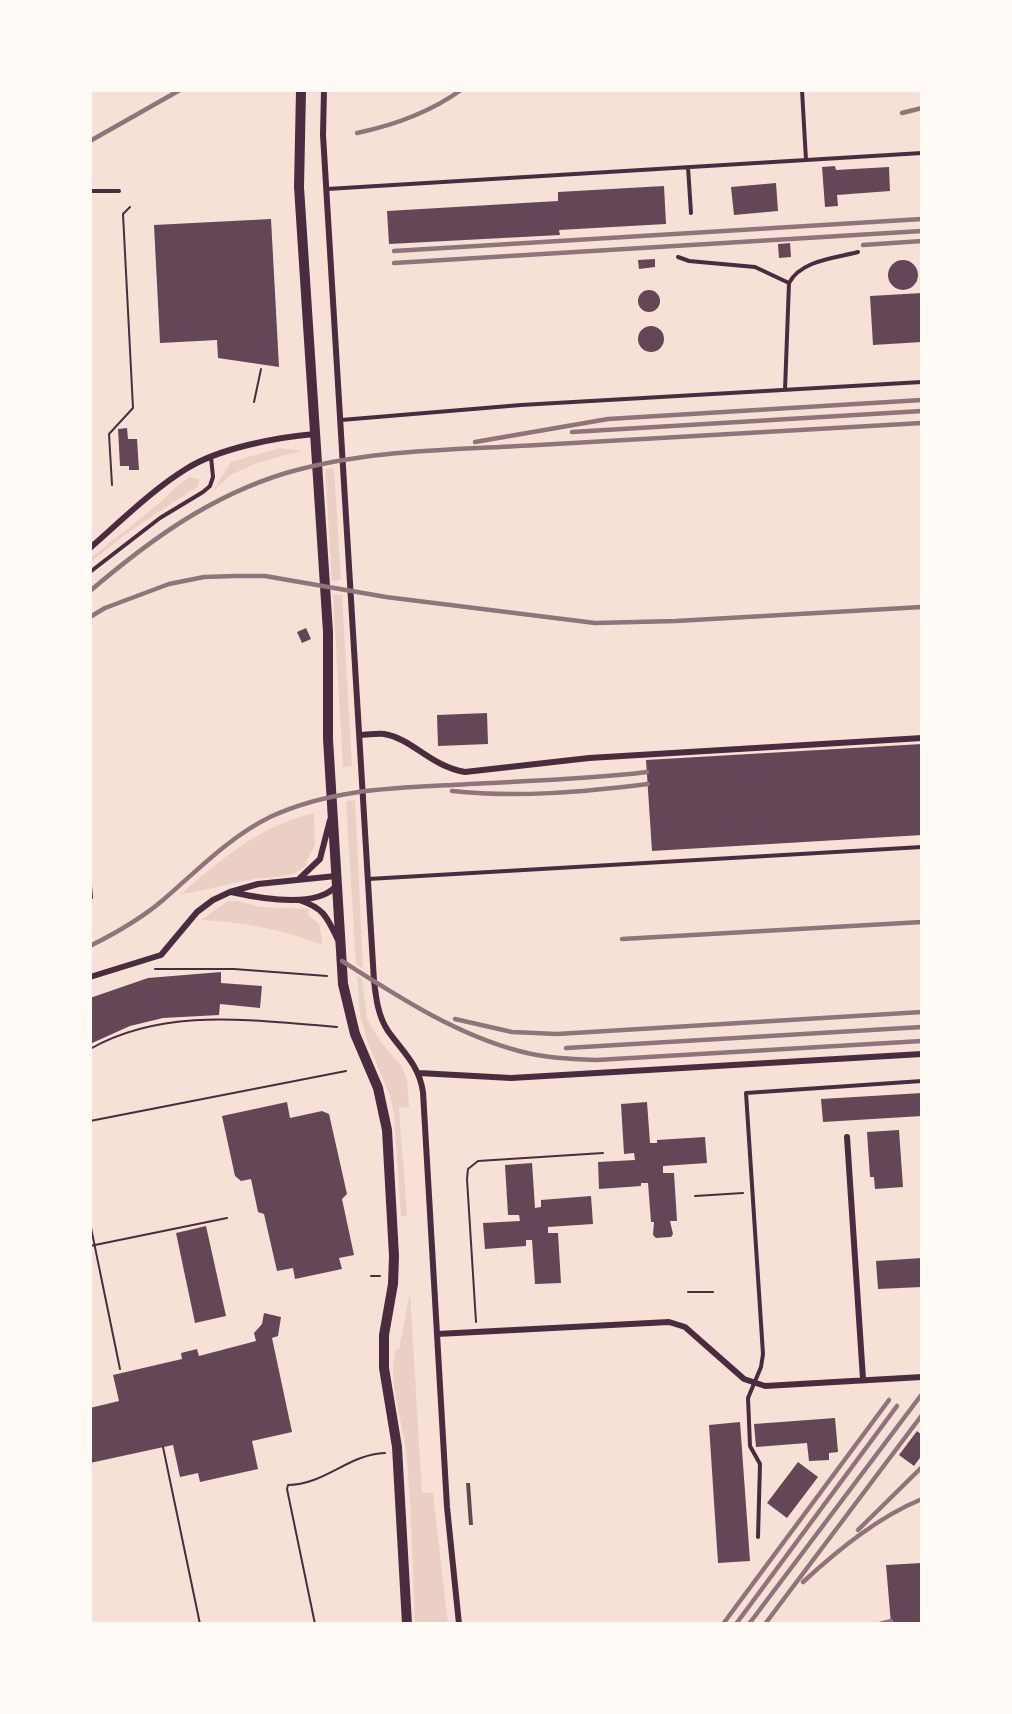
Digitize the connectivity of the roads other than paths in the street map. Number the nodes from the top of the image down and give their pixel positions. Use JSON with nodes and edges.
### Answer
{"nodes":[{"id":1,"x":301,"y":90,"type":"edge"},
{"id":2,"x":324,"y":90,"type":"edge"},
{"id":3,"x":802,"y":90,"type":"edge"},
{"id":4,"x":922,"y":153,"type":"edge"},
{"id":5,"x":806,"y":160,"type":"junction"},
{"id":6,"x":688,"y":167,"type":"junction"},
{"id":7,"x":327,"y":189,"type":"junction"},
{"id":8,"x":90,"y":191,"type":"edge"},
{"id":9,"x":119,"y":191,"type":"dead end"},
{"id":10,"x":691,"y":213,"type":"dead end"},
{"id":11,"x":858,"y":252,"type":"dead end"},
{"id":12,"x":678,"y":257,"type":"dead end"},
{"id":13,"x":789,"y":283,"type":"junction"},
{"id":14,"x":922,"y":382,"type":"edge"},
{"id":15,"x":785,"y":390,"type":"junction"},
{"id":16,"x":341,"y":420,"type":"junction"},
{"id":17,"x":316,"y":434,"type":"junction"},
{"id":18,"x":211,"y":458,"type":"junction"},
{"id":19,"x":90,"y":548,"type":"edge"},
{"id":20,"x":90,"y":572,"type":"edge"},
{"id":21,"x":360,"y":735,"type":"junction"},
{"id":22,"x":922,"y":738,"type":"edge"},
{"id":23,"x":332,"y":808,"type":"junction"},
{"id":24,"x":922,"y":847,"type":"edge"},
{"id":25,"x":298,"y":879,"type":"junction"},
{"id":26,"x":368,"y":879,"type":"junction"},
{"id":27,"x":337,"y":881,"type":"junction"},
{"id":28,"x":230,"y":892,"type":"junction"},
{"id":29,"x":296,"y":899,"type":"junction"},
{"id":30,"x":341,"y":945,"type":"junction"},
{"id":31,"x":90,"y":977,"type":"edge"},
{"id":32,"x":922,"y":1054,"type":"edge"},
{"id":33,"x":419,"y":1073,"type":"junction"},
{"id":34,"x":922,"y":1081,"type":"edge"},
{"id":35,"x":847,"y":1137,"type":"dead end"},
{"id":36,"x":437,"y":1334,"type":"junction"},
{"id":37,"x":922,"y":1377,"type":"edge"},
{"id":38,"x":863,"y":1379,"type":"junction"},
{"id":39,"x":753,"y":1384,"type":"junction"},
{"id":40,"x":758,"y":1537,"type":"dead end"},
{"id":41,"x":408,"y":1624,"type":"edge"},
{"id":42,"x":459,"y":1624,"type":"edge"}],
"edges":[{"from":1,"to":17,"type":"street"},
{"from":2,"to":7,"type":"street"},
{"from":3,"to":5,"type":"lane"},
{"from":4,"to":5,"type":"lane"},
{"from":5,"to":6,"type":"lane"},
{"from":6,"to":7,"type":"lane"},
{"from":6,"to":10,"type":"lane"},
{"from":7,"to":16,"type":"street"},
{"from":8,"to":9,"type":"lane"},
{"from":11,"to":13,"type":"lane"},
{"from":12,"to":13,"type":"lane"},
{"from":13,"to":15,"type":"lane"},
{"from":14,"to":15,"type":"lane"},
{"from":15,"to":16,"type":"lane"},
{"from":16,"to":21,"type":"street"},
{"from":17,"to":18,"type":"street"},
{"from":17,"to":23,"type":"street"},
{"from":18,"to":19,"type":"street"},
{"from":18,"to":20,"type":"lane"},
{"from":21,"to":22,"type":"street"},
{"from":21,"to":26,"type":"street"},
{"from":23,"to":25,"type":"street"},
{"from":23,"to":27,"type":"street"},
{"from":24,"to":26,"type":"lane"},
{"from":25,"to":27,"type":"street"},
{"from":25,"to":28,"type":"street"},
{"from":26,"to":33,"type":"street"},
{"from":27,"to":29,"type":"street"},
{"from":27,"to":30,"type":"street"},
{"from":28,"to":29,"type":"street"},
{"from":28,"to":31,"type":"street"},
{"from":29,"to":30,"type":"street"},
{"from":30,"to":41,"type":"street"},
{"from":32,"to":33,"type":"street"},
{"from":33,"to":36,"type":"street"},
{"from":34,"to":39,"type":"lane"},
{"from":35,"to":38,"type":"street"},
{"from":36,"to":39,"type":"street"},
{"from":36,"to":42,"type":"street"},
{"from":37,"to":38,"type":"street"},
{"from":38,"to":39,"type":"street"},
{"from":39,"to":40,"type":"lane"}]}
